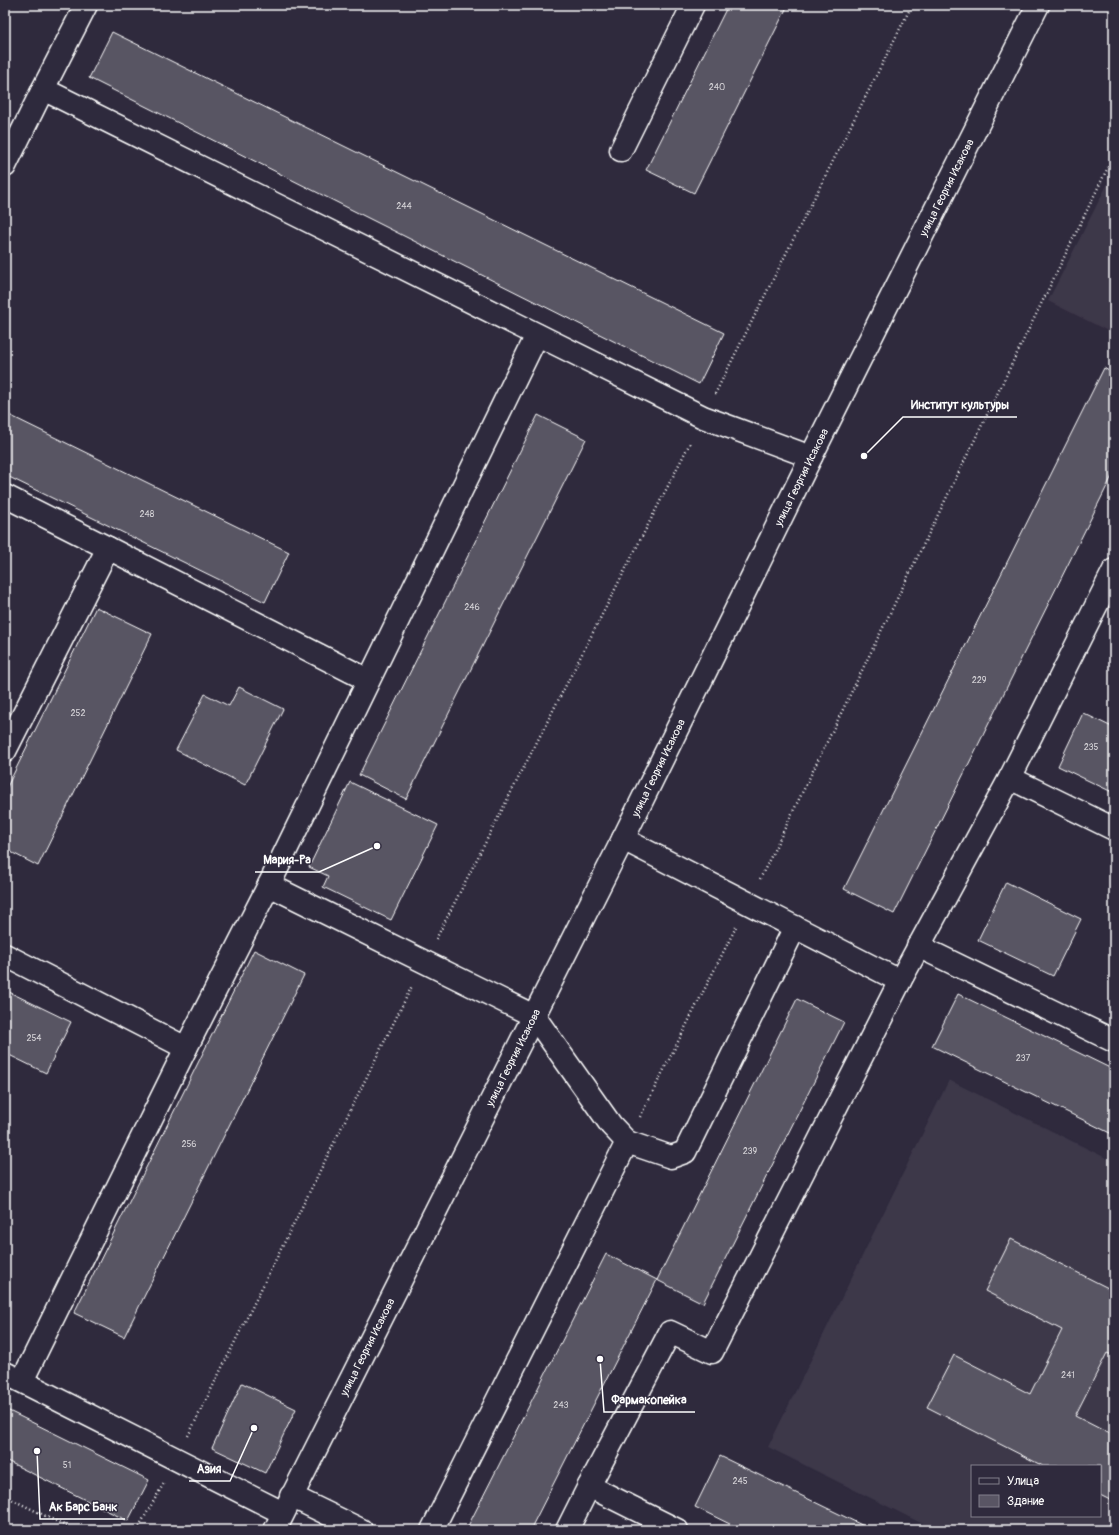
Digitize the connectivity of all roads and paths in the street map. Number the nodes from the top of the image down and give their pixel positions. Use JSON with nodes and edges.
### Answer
{"nodes":[{"id":1,"x":86,"y":5,"type":"edge"},
{"id":2,"x":693,"y":5,"type":"edge"},
{"id":3,"x":912,"y":5,"type":"edge"},
{"id":4,"x":1038,"y":5,"type":"edge"},
{"id":5,"x":43,"y":89,"type":"junction"},
{"id":6,"x":621,"y":150,"type":"dead end"},
{"id":7,"x":1114,"y":155,"type":"edge"},
{"id":8,"x":5,"y":166,"type":"edge"},
{"id":9,"x":537,"y":335,"type":"junction"},
{"id":10,"x":703,"y":417,"type":"junction"},
{"id":11,"x":810,"y":457,"type":"junction"},
{"id":12,"x":5,"y":496,"type":"edge"},
{"id":13,"x":108,"y":548,"type":"junction"},
{"id":14,"x":1114,"y":570,"type":"edge"},
{"id":15,"x":368,"y":680,"type":"junction"},
{"id":16,"x":5,"y":751,"type":"edge"},
{"id":17,"x":1010,"y":778,"type":"junction"},
{"id":18,"x":1114,"y":830,"type":"edge"},
{"id":19,"x":623,"y":839,"type":"junction"},
{"id":20,"x":269,"y":885,"type":"junction"},
{"id":21,"x":748,"y":903,"type":"junction"},
{"id":22,"x":795,"y":926,"type":"junction"},
{"id":23,"x":918,"y":946,"type":"junction"},
{"id":24,"x":5,"y":955,"type":"edge"},
{"id":25,"x":424,"y":962,"type":"junction"},
{"id":26,"x":900,"y":981,"type":"junction"},
{"id":27,"x":534,"y":1016,"type":"junction"},
{"id":28,"x":1114,"y":1041,"type":"edge"},
{"id":29,"x":186,"y":1048,"type":"junction"},
{"id":30,"x":627,"y":1142,"type":"junction"},
{"id":31,"x":14,"y":1377,"type":"edge"},
{"id":32,"x":177,"y":1459,"type":"junction"},
{"id":33,"x":589,"y":1486,"type":"junction"},
{"id":34,"x":5,"y":1496,"type":"edge"},
{"id":35,"x":283,"y":1513,"type":"edge"},
{"id":36,"x":74,"y":1530,"type":"edge"},
{"id":37,"x":138,"y":1530,"type":"edge"},
{"id":38,"x":361,"y":1530,"type":"edge"},
{"id":39,"x":432,"y":1530,"type":"edge"},
{"id":40,"x":567,"y":1530,"type":"edge"},
{"id":41,"x":677,"y":1530,"type":"edge"}],
"edges":[{"from":1,"to":5,"type":"street"},
{"from":2,"to":6,"type":"street"},
{"from":3,"to":10,"type":"path"},
{"from":4,"to":11,"type":"street","name":"улица Георгия Исакова"},
{"from":5,"to":8,"type":"street"},
{"from":5,"to":9,"type":"street"},
{"from":7,"to":21,"type":"path"},
{"from":9,"to":10,"type":"street"},
{"from":9,"to":15,"type":"street"},
{"from":10,"to":11,"type":"street"},
{"from":10,"to":25,"type":"path"},
{"from":11,"to":19,"type":"street","name":"улица Георгия Исакова"},
{"from":12,"to":13,"type":"street"},
{"from":13,"to":15,"type":"street"},
{"from":13,"to":16,"type":"street"},
{"from":14,"to":17,"type":"street"},
{"from":15,"to":20,"type":"street"},
{"from":17,"to":18,"type":"street"},
{"from":17,"to":23,"type":"street"},
{"from":19,"to":21,"type":"street"},
{"from":19,"to":27,"type":"street","name":"улица Георгия Исакова"},
{"from":20,"to":25,"type":"street"},
{"from":20,"to":29,"type":"street"},
{"from":21,"to":22,"type":"street"},
{"from":21,"to":30,"type":"path"},
{"from":22,"to":26,"type":"street"},
{"from":22,"to":30,"type":"street"},
{"from":23,"to":26,"type":"street"},
{"from":23,"to":28,"type":"street"},
{"from":24,"to":29,"type":"street"},
{"from":25,"to":27,"type":"street"},
{"from":25,"to":32,"type":"path"},
{"from":26,"to":33,"type":"street"},
{"from":27,"to":30,"type":"street"},
{"from":27,"to":35,"type":"street","name":"улица Георгия Исакова"},
{"from":29,"to":31,"type":"street"},
{"from":30,"to":39,"type":"street"},
{"from":31,"to":32,"type":"street"},
{"from":32,"to":35,"type":"street"},
{"from":32,"to":37,"type":"path"},
{"from":33,"to":40,"type":"street"},
{"from":33,"to":41,"type":"street"},
{"from":34,"to":36,"type":"path"},
{"from":35,"to":38,"type":"street"}]}
